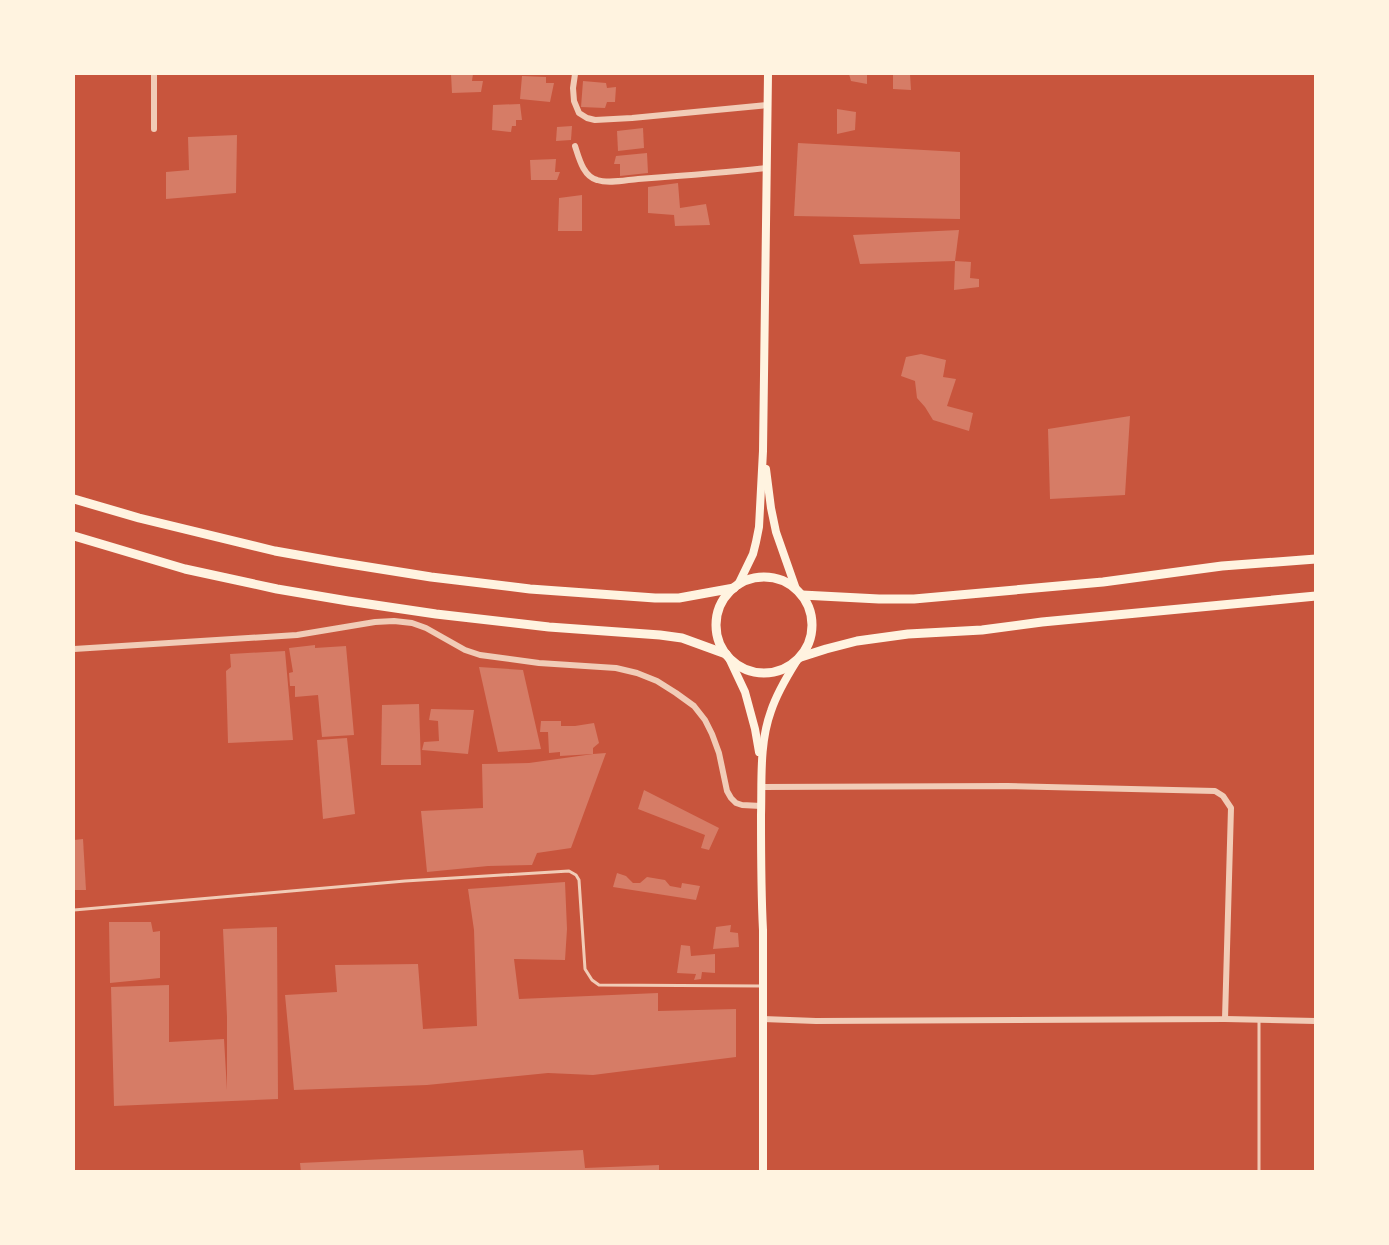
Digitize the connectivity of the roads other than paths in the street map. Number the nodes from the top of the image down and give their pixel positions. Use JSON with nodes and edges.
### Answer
{"nodes":[{"id":1,"x":154,"y":74,"type":"edge"},
{"id":2,"x":575,"y":74,"type":"edge"},
{"id":3,"x":768,"y":74,"type":"edge"},
{"id":4,"x":768,"y":105,"type":"junction"},
{"id":5,"x":154,"y":129,"type":"dead end"},
{"id":6,"x":575,"y":146,"type":"dead end"},
{"id":7,"x":767,"y":168,"type":"junction"},
{"id":8,"x":763,"y":451,"type":"junction"},
{"id":9,"x":74,"y":499,"type":"edge"},
{"id":10,"x":74,"y":536,"type":"edge"},
{"id":11,"x":1316,"y":559,"type":"edge"},
{"id":12,"x":736,"y":587,"type":"junction"},
{"id":13,"x":799,"y":592,"type":"junction"},
{"id":14,"x":1316,"y":596,"type":"edge"},
{"id":15,"x":74,"y":649,"type":"edge"},
{"id":16,"x":727,"y":656,"type":"junction"},
{"id":17,"x":798,"y":660,"type":"junction"},
{"id":18,"x":762,"y":767,"type":"junction"},
{"id":19,"x":761,"y":787,"type":"junction"},
{"id":20,"x":761,"y":806,"type":"junction"},
{"id":21,"x":74,"y":910,"type":"edge"},
{"id":22,"x":763,"y":986,"type":"junction"},
{"id":23,"x":763,"y":1019,"type":"junction"},
{"id":24,"x":1225,"y":1019,"type":"junction"},
{"id":25,"x":1259,"y":1020,"type":"junction"},
{"id":26,"x":1316,"y":1021,"type":"edge"},
{"id":27,"x":763,"y":1172,"type":"edge"},
{"id":28,"x":1259,"y":1172,"type":"edge"}],
"edges":[{"from":1,"to":5,"type":"street"},
{"from":2,"to":4,"type":"street"},
{"from":3,"to":4,"type":"main road"},
{"from":4,"to":7,"type":"main road"},
{"from":6,"to":7,"type":"street"},
{"from":7,"to":8,"type":"main road"},
{"from":8,"to":12,"type":"main road"},
{"from":8,"to":13,"type":"main road"},
{"from":9,"to":12,"type":"highway"},
{"from":10,"to":16,"type":"highway"},
{"from":11,"to":13,"type":"highway"},
{"from":12,"to":13,"type":"highway"},
{"from":12,"to":16,"type":"highway"},
{"from":13,"to":17,"type":"highway"},
{"from":14,"to":17,"type":"highway"},
{"from":15,"to":20,"type":"street"},
{"from":16,"to":17,"type":"highway"},
{"from":16,"to":18,"type":"main road"},
{"from":17,"to":18,"type":"main road"},
{"from":18,"to":19,"type":"main road"},
{"from":19,"to":20,"type":"main road"},
{"from":19,"to":24,"type":"street"},
{"from":20,"to":22,"type":"main road"},
{"from":21,"to":22,"type":"lane"},
{"from":22,"to":23,"type":"main road"},
{"from":23,"to":24,"type":"street"},
{"from":23,"to":27,"type":"main road"},
{"from":24,"to":25,"type":"street"},
{"from":25,"to":26,"type":"street"},
{"from":25,"to":28,"type":"lane"}]}
